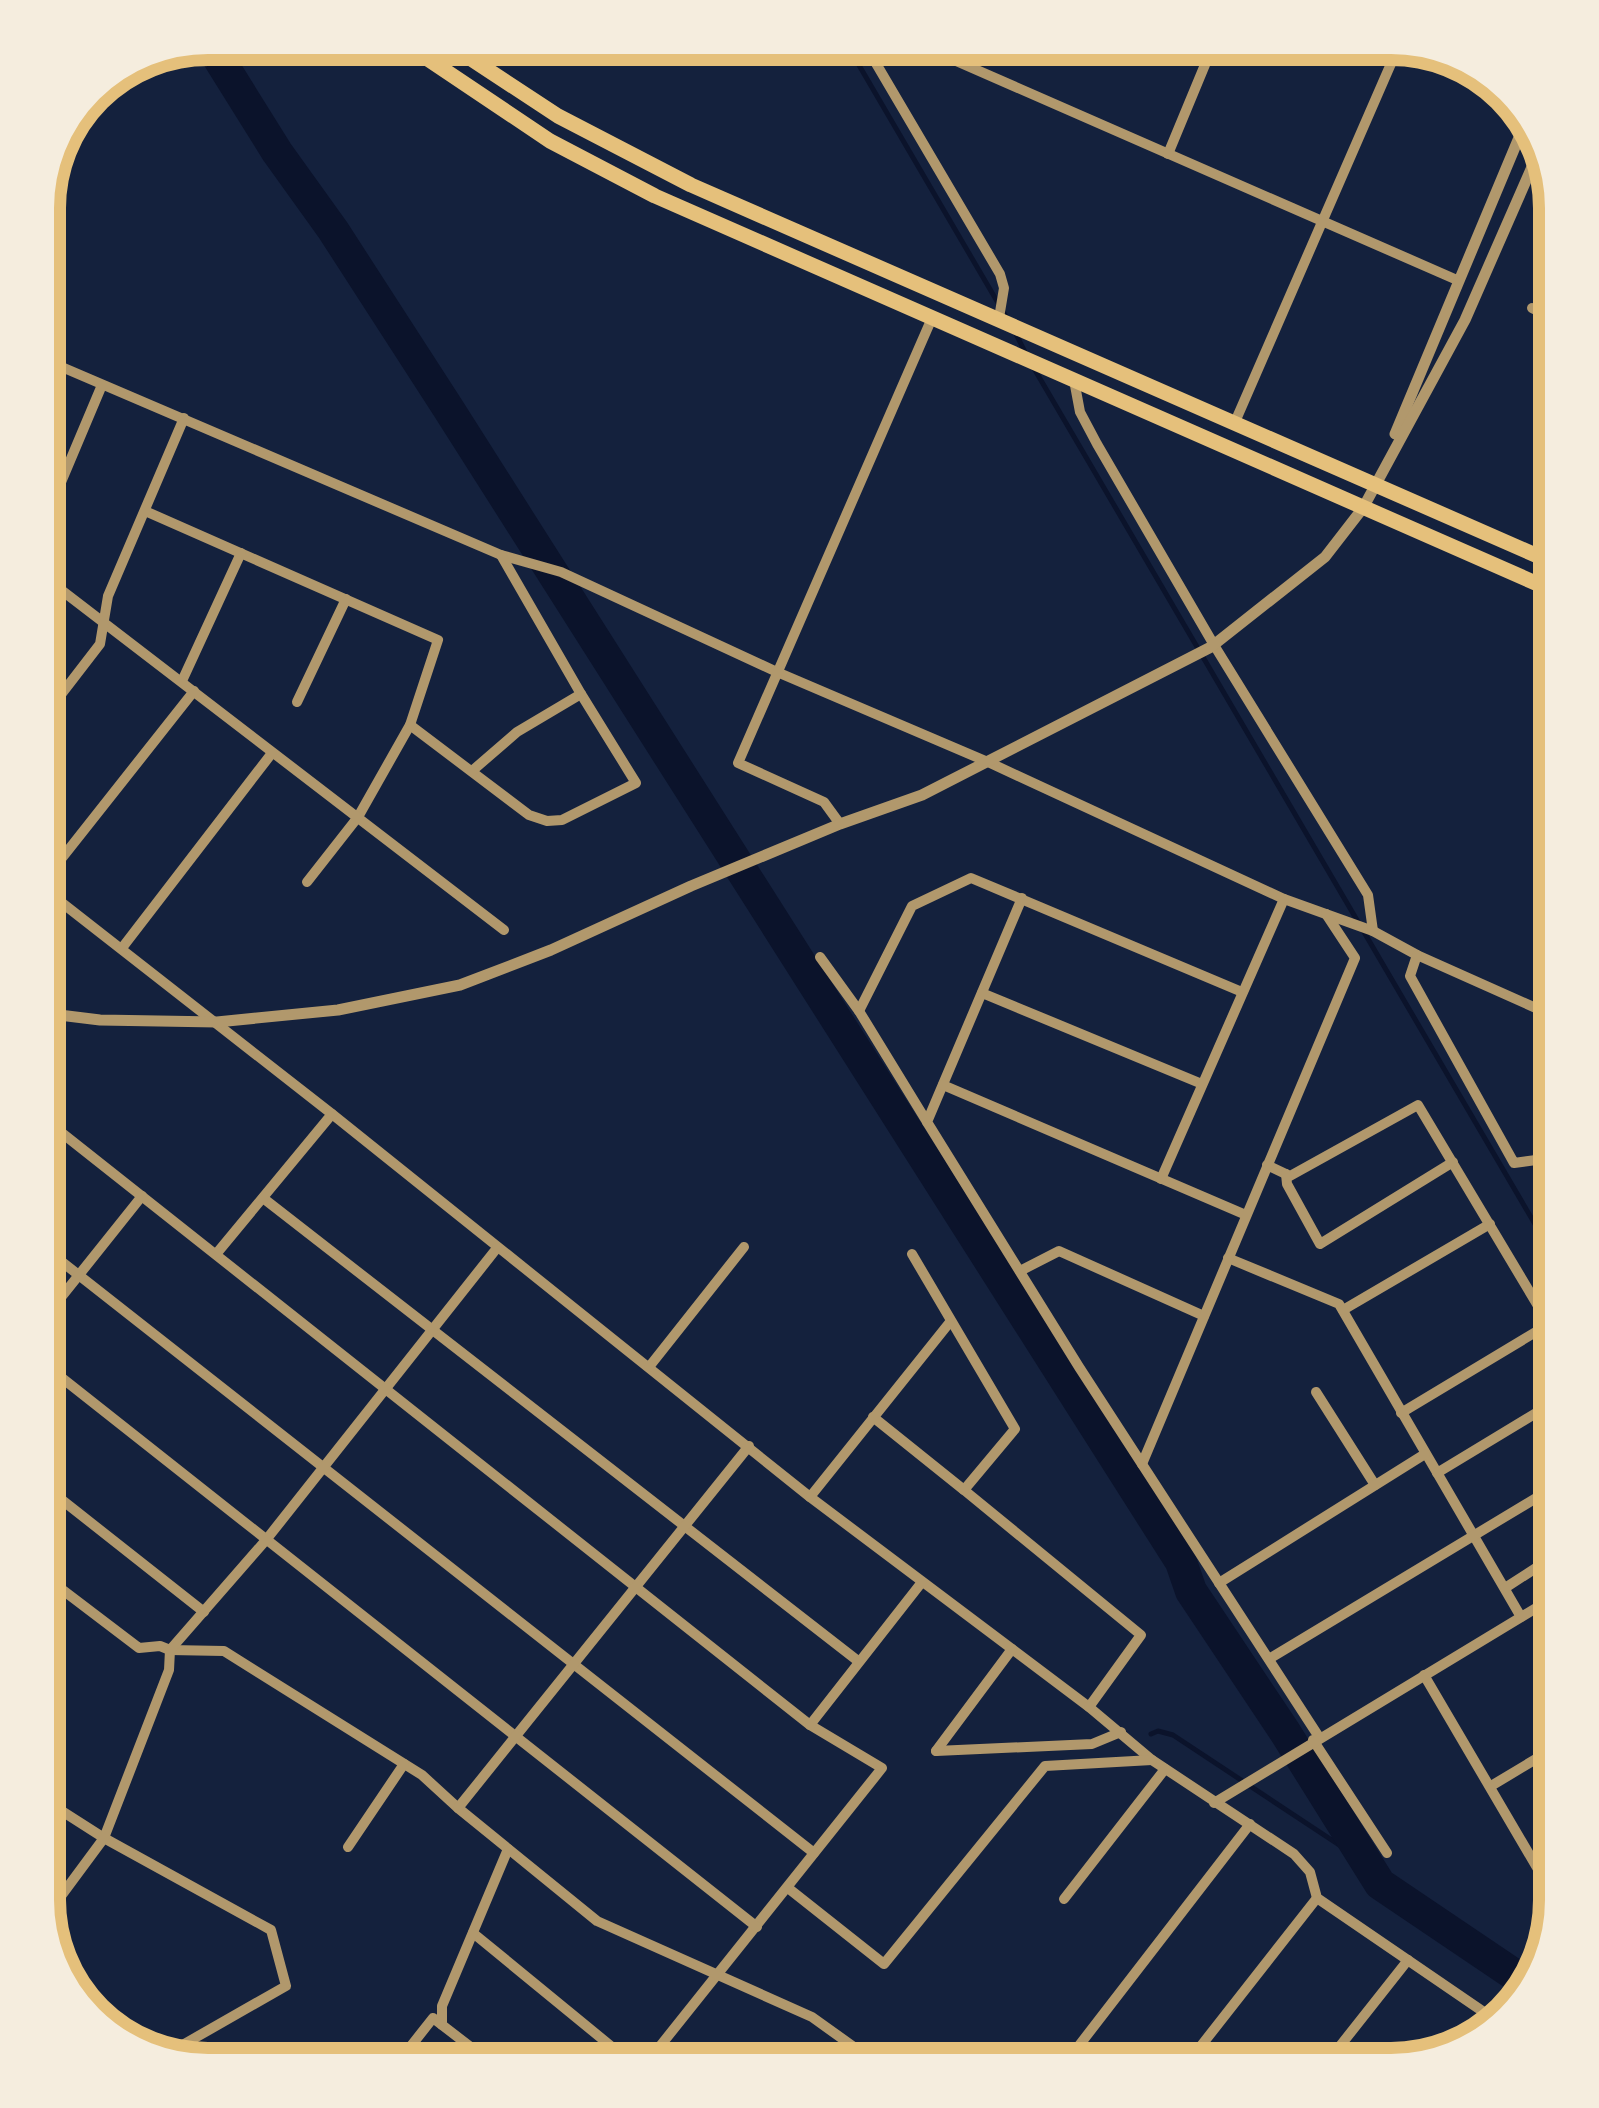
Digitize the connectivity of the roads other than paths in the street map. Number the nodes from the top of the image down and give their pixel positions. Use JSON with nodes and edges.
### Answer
{"nodes":[{"id":1,"x":429,"y":60,"type":"edge"},
{"id":2,"x":473,"y":60,"type":"edge"},
{"id":3,"x":874,"y":60,"type":"edge"},
{"id":4,"x":954,"y":60,"type":"edge"},
{"id":5,"x":1207,"y":60,"type":"edge"},
{"id":6,"x":1393,"y":60,"type":"edge"},
{"id":7,"x":1520,"y":135,"type":"edge"},
{"id":8,"x":1168,"y":154,"type":"junction"},
{"id":9,"x":1533,"y":167,"type":"edge"},
{"id":10,"x":1322,"y":220,"type":"junction"},
{"id":11,"x":1457,"y":280,"type":"junction"},
{"id":12,"x":1532,"y":308,"type":"dead end"},
{"id":13,"x":1539,"y":312,"type":"edge"},
{"id":14,"x":1001,"y":314,"type":"junction"},
{"id":15,"x":932,"y":318,"type":"junction"},
{"id":16,"x":60,"y":366,"type":"edge"},
{"id":17,"x":1074,"y":380,"type":"junction"},
{"id":18,"x":102,"y":385,"type":"junction"},
{"id":19,"x":184,"y":418,"type":"junction"},
{"id":20,"x":1235,"y":422,"type":"junction"},
{"id":21,"x":60,"y":468,"type":"edge"},
{"id":22,"x":64,"y":470,"type":"junction"},
{"id":23,"x":60,"y":480,"type":"edge"},
{"id":24,"x":1375,"y":484,"type":"junction"},
{"id":25,"x":1362,"y":508,"type":"junction"},
{"id":26,"x":145,"y":510,"type":"junction"},
{"id":27,"x":241,"y":553,"type":"junction"},
{"id":28,"x":501,"y":555,"type":"junction"},
{"id":29,"x":1539,"y":556,"type":"edge"},
{"id":30,"x":1539,"y":585,"type":"edge"},
{"id":31,"x":60,"y":589,"type":"edge"},
{"id":32,"x":346,"y":599,"type":"junction"},
{"id":33,"x":104,"y":623,"type":"junction"},
{"id":34,"x":1212,"y":646,"type":"junction"},
{"id":35,"x":777,"y":672,"type":"junction"},
{"id":36,"x":182,"y":681,"type":"junction"},
{"id":37,"x":194,"y":691,"type":"junction"},
{"id":38,"x":581,"y":694,"type":"junction"},
{"id":39,"x":60,"y":696,"type":"edge"},
{"id":40,"x":297,"y":702,"type":"dead end"},
{"id":41,"x":410,"y":725,"type":"junction"},
{"id":42,"x":272,"y":753,"type":"junction"},
{"id":43,"x":988,"y":762,"type":"junction"},
{"id":44,"x":472,"y":771,"type":"junction"},
{"id":45,"x":358,"y":817,"type":"junction"},
{"id":46,"x":840,"y":824,"type":"junction"},
{"id":47,"x":60,"y":863,"type":"edge"},
{"id":48,"x":307,"y":882,"type":"dead end"},
{"id":49,"x":1022,"y":898,"type":"junction"},
{"id":50,"x":60,"y":899,"type":"edge"},
{"id":51,"x":1284,"y":899,"type":"junction"},
{"id":52,"x":1326,"y":914,"type":"junction"},
{"id":53,"x":504,"y":930,"type":"dead end"},
{"id":54,"x":1372,"y":931,"type":"junction"},
{"id":55,"x":122,"y":948,"type":"junction"},
{"id":56,"x":1417,"y":955,"type":"junction"},
{"id":57,"x":820,"y":957,"type":"dead end"},
{"id":58,"x":1242,"y":992,"type":"junction"},
{"id":59,"x":982,"y":993,"type":"junction"},
{"id":60,"x":1539,"y":1009,"type":"edge"},
{"id":61,"x":859,"y":1010,"type":"junction"},
{"id":62,"x":60,"y":1015,"type":"edge"},
{"id":63,"x":216,"y":1022,"type":"junction"},
{"id":64,"x":1202,"y":1084,"type":"junction"},
{"id":65,"x":944,"y":1085,"type":"junction"},
{"id":66,"x":332,"y":1114,"type":"junction"},
{"id":67,"x":927,"y":1122,"type":"junction"},
{"id":68,"x":60,"y":1131,"type":"edge"},
{"id":69,"x":1539,"y":1153,"type":"edge"},
{"id":70,"x":1453,"y":1162,"type":"junction"},
{"id":71,"x":1267,"y":1165,"type":"junction"},
{"id":72,"x":1286,"y":1174,"type":"junction"},
{"id":73,"x":1161,"y":1179,"type":"junction"},
{"id":74,"x":142,"y":1196,"type":"junction"},
{"id":75,"x":263,"y":1198,"type":"junction"},
{"id":76,"x":1246,"y":1215,"type":"junction"},
{"id":77,"x":1490,"y":1224,"type":"junction"},
{"id":78,"x":744,"y":1247,"type":"dead end"},
{"id":79,"x":497,"y":1248,"type":"junction"},
{"id":80,"x":217,"y":1253,"type":"junction"},
{"id":81,"x":912,"y":1254,"type":"dead end"},
{"id":82,"x":1228,"y":1258,"type":"junction"},
{"id":83,"x":60,"y":1261,"type":"edge"},
{"id":84,"x":1020,"y":1271,"type":"junction"},
{"id":85,"x":78,"y":1275,"type":"junction"},
{"id":86,"x":60,"y":1298,"type":"edge"},
{"id":87,"x":1539,"y":1307,"type":"edge"},
{"id":88,"x":1342,"y":1310,"type":"junction"},
{"id":89,"x":1204,"y":1316,"type":"junction"},
{"id":90,"x":950,"y":1322,"type":"junction"},
{"id":91,"x":1539,"y":1330,"type":"edge"},
{"id":92,"x":433,"y":1331,"type":"junction"},
{"id":93,"x":648,"y":1366,"type":"junction"},
{"id":94,"x":60,"y":1376,"type":"edge"},
{"id":95,"x":386,"y":1392,"type":"junction"},
{"id":96,"x":1316,"y":1392,"type":"dead end"},
{"id":97,"x":1539,"y":1411,"type":"edge"},
{"id":98,"x":1400,"y":1413,"type":"junction"},
{"id":99,"x":873,"y":1417,"type":"junction"},
{"id":100,"x":749,"y":1446,"type":"junction"},
{"id":101,"x":1425,"y":1454,"type":"junction"},
{"id":102,"x":1142,"y":1464,"type":"junction"},
{"id":103,"x":324,"y":1467,"type":"junction"},
{"id":104,"x":1437,"y":1473,"type":"junction"},
{"id":105,"x":1375,"y":1485,"type":"junction"},
{"id":106,"x":964,"y":1490,"type":"junction"},
{"id":107,"x":1539,"y":1496,"type":"edge"},
{"id":108,"x":810,"y":1497,"type":"junction"},
{"id":109,"x":60,"y":1499,"type":"edge"},
{"id":110,"x":683,"y":1528,"type":"junction"},
{"id":111,"x":1474,"y":1536,"type":"junction"},
{"id":112,"x":266,"y":1540,"type":"junction"},
{"id":113,"x":1539,"y":1566,"type":"edge"},
{"id":114,"x":922,"y":1582,"type":"junction"},
{"id":115,"x":1219,"y":1583,"type":"junction"},
{"id":116,"x":636,"y":1588,"type":"junction"},
{"id":117,"x":1505,"y":1588,"type":"junction"},
{"id":118,"x":60,"y":1590,"type":"edge"},
{"id":119,"x":1539,"y":1606,"type":"edge"},
{"id":120,"x":204,"y":1612,"type":"junction"},
{"id":121,"x":1522,"y":1617,"type":"junction"},
{"id":122,"x":1012,"y":1649,"type":"junction"},
{"id":123,"x":170,"y":1650,"type":"junction"},
{"id":124,"x":1269,"y":1659,"type":"junction"},
{"id":125,"x":858,"y":1662,"type":"junction"},
{"id":126,"x":574,"y":1664,"type":"junction"},
{"id":127,"x":1424,"y":1674,"type":"junction"},
{"id":128,"x":1089,"y":1707,"type":"junction"},
{"id":129,"x":810,"y":1725,"type":"junction"},
{"id":130,"x":1122,"y":1732,"type":"junction"},
{"id":131,"x":514,"y":1738,"type":"junction"},
{"id":132,"x":1314,"y":1740,"type":"junction"},
{"id":133,"x":1539,"y":1758,"type":"edge"},
{"id":134,"x":1152,"y":1760,"type":"junction"},
{"id":135,"x":404,"y":1764,"type":"junction"},
{"id":136,"x":1164,"y":1769,"type":"junction"},
{"id":137,"x":1490,"y":1786,"type":"junction"},
{"id":138,"x":1214,"y":1802,"type":"junction"},
{"id":139,"x":458,"y":1808,"type":"junction"},
{"id":140,"x":60,"y":1810,"type":"edge"},
{"id":141,"x":1250,"y":1824,"type":"junction"},
{"id":142,"x":104,"y":1838,"type":"junction"},
{"id":143,"x":348,"y":1847,"type":"dead end"},
{"id":144,"x":508,"y":1849,"type":"junction"},
{"id":145,"x":814,"y":1853,"type":"junction"},
{"id":146,"x":1387,"y":1853,"type":"dead end"},
{"id":147,"x":1539,"y":1867,"type":"edge"},
{"id":148,"x":788,"y":1888,"type":"junction"},
{"id":149,"x":60,"y":1897,"type":"edge"},
{"id":150,"x":1316,"y":1898,"type":"junction"},
{"id":151,"x":1064,"y":1899,"type":"dead end"},
{"id":152,"x":757,"y":1927,"type":"junction"},
{"id":153,"x":472,"y":1933,"type":"junction"},
{"id":154,"x":1408,"y":1960,"type":"junction"},
{"id":155,"x":717,"y":1976,"type":"junction"},
{"id":156,"x":1486,"y":2013,"type":"edge"},
{"id":157,"x":442,"y":2025,"type":"junction"},
{"id":158,"x":182,"y":2045,"type":"edge"},
{"id":159,"x":409,"y":2048,"type":"edge"},
{"id":160,"x":472,"y":2048,"type":"edge"},
{"id":161,"x":613,"y":2048,"type":"edge"},
{"id":162,"x":659,"y":2048,"type":"edge"},
{"id":163,"x":856,"y":2048,"type":"edge"},
{"id":164,"x":1078,"y":2048,"type":"edge"},
{"id":165,"x":1200,"y":2048,"type":"edge"},
{"id":166,"x":1338,"y":2048,"type":"edge"}],
"edges":[{"from":1,"to":15,"type":"main road"},
{"from":2,"to":14,"type":"main road"},
{"from":3,"to":14,"type":"street"},
{"from":4,"to":8,"type":"street"},
{"from":5,"to":8,"type":"street"},
{"from":6,"to":10,"type":"street"},
{"from":7,"to":11,"type":"street"},
{"from":8,"to":10,"type":"street"},
{"from":9,"to":24,"type":"street"},
{"from":10,"to":11,"type":"street"},
{"from":10,"to":20,"type":"street"},
{"from":11,"to":24,"type":"street"},
{"from":12,"to":13,"type":"street"},
{"from":14,"to":20,"type":"main road"},
{"from":15,"to":17,"type":"main road"},
{"from":15,"to":35,"type":"street"},
{"from":16,"to":18,"type":"street"},
{"from":17,"to":25,"type":"main road"},
{"from":17,"to":34,"type":"street"},
{"from":18,"to":19,"type":"street"},
{"from":18,"to":22,"type":"street"},
{"from":19,"to":26,"type":"street"},
{"from":19,"to":28,"type":"street"},
{"from":20,"to":24,"type":"main road"},
{"from":21,"to":22,"type":"street"},
{"from":22,"to":23,"type":"street"},
{"from":24,"to":25,"type":"street"},
{"from":24,"to":29,"type":"main road"},
{"from":25,"to":30,"type":"main road"},
{"from":25,"to":34,"type":"street"},
{"from":26,"to":27,"type":"street"},
{"from":26,"to":33,"type":"street"},
{"from":27,"to":32,"type":"street"},
{"from":27,"to":36,"type":"street"},
{"from":28,"to":35,"type":"street"},
{"from":28,"to":38,"type":"street"},
{"from":31,"to":33,"type":"street"},
{"from":32,"to":40,"type":"street"},
{"from":32,"to":41,"type":"street"},
{"from":33,"to":36,"type":"street"},
{"from":33,"to":39,"type":"street"},
{"from":34,"to":43,"type":"street"},
{"from":34,"to":54,"type":"street"},
{"from":35,"to":43,"type":"street"},
{"from":35,"to":46,"type":"street"},
{"from":36,"to":37,"type":"street"},
{"from":37,"to":42,"type":"street"},
{"from":37,"to":47,"type":"street"},
{"from":38,"to":44,"type":"street"},
{"from":38,"to":44,"type":"street"},
{"from":41,"to":44,"type":"street"},
{"from":41,"to":45,"type":"street"},
{"from":42,"to":45,"type":"street"},
{"from":42,"to":55,"type":"street"},
{"from":43,"to":46,"type":"street"},
{"from":43,"to":51,"type":"street"},
{"from":45,"to":48,"type":"street"},
{"from":45,"to":53,"type":"street"},
{"from":46,"to":63,"type":"street"},
{"from":49,"to":58,"type":"street"},
{"from":49,"to":59,"type":"street"},
{"from":49,"to":61,"type":"street"},
{"from":50,"to":55,"type":"street"},
{"from":51,"to":52,"type":"street"},
{"from":51,"to":58,"type":"street"},
{"from":52,"to":54,"type":"street"},
{"from":52,"to":71,"type":"street"},
{"from":54,"to":56,"type":"street"},
{"from":55,"to":63,"type":"street"},
{"from":56,"to":60,"type":"street"},
{"from":56,"to":69,"type":"street"},
{"from":57,"to":61,"type":"street"},
{"from":58,"to":64,"type":"street"},
{"from":59,"to":64,"type":"street"},
{"from":59,"to":65,"type":"street"},
{"from":61,"to":67,"type":"street"},
{"from":62,"to":63,"type":"street"},
{"from":63,"to":66,"type":"street"},
{"from":64,"to":73,"type":"street"},
{"from":65,"to":67,"type":"street"},
{"from":65,"to":73,"type":"street"},
{"from":66,"to":75,"type":"street"},
{"from":66,"to":79,"type":"street"},
{"from":67,"to":84,"type":"street"},
{"from":68,"to":74,"type":"street"},
{"from":70,"to":72,"type":"street"},
{"from":70,"to":72,"type":"street"},
{"from":70,"to":77,"type":"street"},
{"from":71,"to":72,"type":"street"},
{"from":71,"to":76,"type":"street"},
{"from":73,"to":76,"type":"street"},
{"from":74,"to":80,"type":"street"},
{"from":74,"to":85,"type":"street"},
{"from":75,"to":80,"type":"street"},
{"from":75,"to":92,"type":"street"},
{"from":76,"to":82,"type":"street"},
{"from":77,"to":87,"type":"street"},
{"from":77,"to":88,"type":"street"},
{"from":78,"to":93,"type":"street"},
{"from":79,"to":92,"type":"street"},
{"from":79,"to":93,"type":"street"},
{"from":80,"to":95,"type":"street"},
{"from":81,"to":90,"type":"street"},
{"from":82,"to":88,"type":"street"},
{"from":82,"to":89,"type":"street"},
{"from":83,"to":85,"type":"street"},
{"from":84,"to":89,"type":"street"},
{"from":84,"to":102,"type":"street"},
{"from":85,"to":86,"type":"street"},
{"from":85,"to":103,"type":"street"},
{"from":88,"to":98,"type":"street"},
{"from":89,"to":102,"type":"street"},
{"from":90,"to":99,"type":"street"},
{"from":90,"to":106,"type":"street"},
{"from":91,"to":98,"type":"street"},
{"from":92,"to":95,"type":"street"},
{"from":92,"to":110,"type":"street"},
{"from":93,"to":100,"type":"street"},
{"from":94,"to":112,"type":"street"},
{"from":95,"to":103,"type":"street"},
{"from":95,"to":116,"type":"street"},
{"from":96,"to":105,"type":"street"},
{"from":97,"to":104,"type":"street"},
{"from":98,"to":101,"type":"street"},
{"from":99,"to":106,"type":"street"},
{"from":99,"to":108,"type":"street"},
{"from":100,"to":108,"type":"street"},
{"from":100,"to":110,"type":"street"},
{"from":101,"to":104,"type":"street"},
{"from":101,"to":105,"type":"street"},
{"from":102,"to":115,"type":"street"},
{"from":103,"to":112,"type":"street"},
{"from":103,"to":126,"type":"street"},
{"from":104,"to":111,"type":"street"},
{"from":105,"to":115,"type":"street"},
{"from":106,"to":128,"type":"street"},
{"from":107,"to":111,"type":"street"},
{"from":108,"to":114,"type":"street"},
{"from":109,"to":120,"type":"street"},
{"from":110,"to":116,"type":"street"},
{"from":110,"to":125,"type":"street"},
{"from":111,"to":117,"type":"street"},
{"from":111,"to":124,"type":"street"},
{"from":112,"to":120,"type":"street"},
{"from":112,"to":131,"type":"street"},
{"from":113,"to":117,"type":"street"},
{"from":114,"to":122,"type":"street"},
{"from":114,"to":125,"type":"street"},
{"from":115,"to":124,"type":"street"},
{"from":116,"to":126,"type":"street"},
{"from":116,"to":129,"type":"street"},
{"from":117,"to":121,"type":"street"},
{"from":118,"to":123,"type":"street"},
{"from":119,"to":121,"type":"street"},
{"from":120,"to":123,"type":"street"},
{"from":121,"to":127,"type":"street"},
{"from":122,"to":128,"type":"street"},
{"from":122,"to":130,"type":"street"},
{"from":123,"to":135,"type":"street"},
{"from":123,"to":142,"type":"street"},
{"from":124,"to":132,"type":"street"},
{"from":125,"to":129,"type":"street"},
{"from":126,"to":131,"type":"street"},
{"from":126,"to":145,"type":"street"},
{"from":127,"to":132,"type":"street"},
{"from":127,"to":137,"type":"street"},
{"from":128,"to":130,"type":"street"},
{"from":129,"to":145,"type":"street"},
{"from":130,"to":134,"type":"street"},
{"from":131,"to":139,"type":"street"},
{"from":131,"to":152,"type":"street"},
{"from":132,"to":138,"type":"street"},
{"from":132,"to":146,"type":"street"},
{"from":133,"to":137,"type":"street"},
{"from":134,"to":136,"type":"street"},
{"from":134,"to":148,"type":"street"},
{"from":135,"to":139,"type":"street"},
{"from":135,"to":143,"type":"street"},
{"from":136,"to":138,"type":"street"},
{"from":136,"to":151,"type":"street"},
{"from":137,"to":147,"type":"street"},
{"from":138,"to":141,"type":"street"},
{"from":139,"to":144,"type":"street"},
{"from":140,"to":142,"type":"street"},
{"from":141,"to":150,"type":"street"},
{"from":141,"to":164,"type":"street"},
{"from":142,"to":149,"type":"street"},
{"from":142,"to":158,"type":"street"},
{"from":144,"to":153,"type":"street"},
{"from":144,"to":155,"type":"street"},
{"from":145,"to":148,"type":"street"},
{"from":148,"to":152,"type":"street"},
{"from":150,"to":154,"type":"street"},
{"from":150,"to":165,"type":"street"},
{"from":152,"to":155,"type":"street"},
{"from":153,"to":157,"type":"street"},
{"from":153,"to":161,"type":"street"},
{"from":154,"to":156,"type":"street"},
{"from":154,"to":166,"type":"street"},
{"from":155,"to":162,"type":"street"},
{"from":155,"to":163,"type":"street"},
{"from":157,"to":159,"type":"street"},
{"from":157,"to":160,"type":"street"}]}
